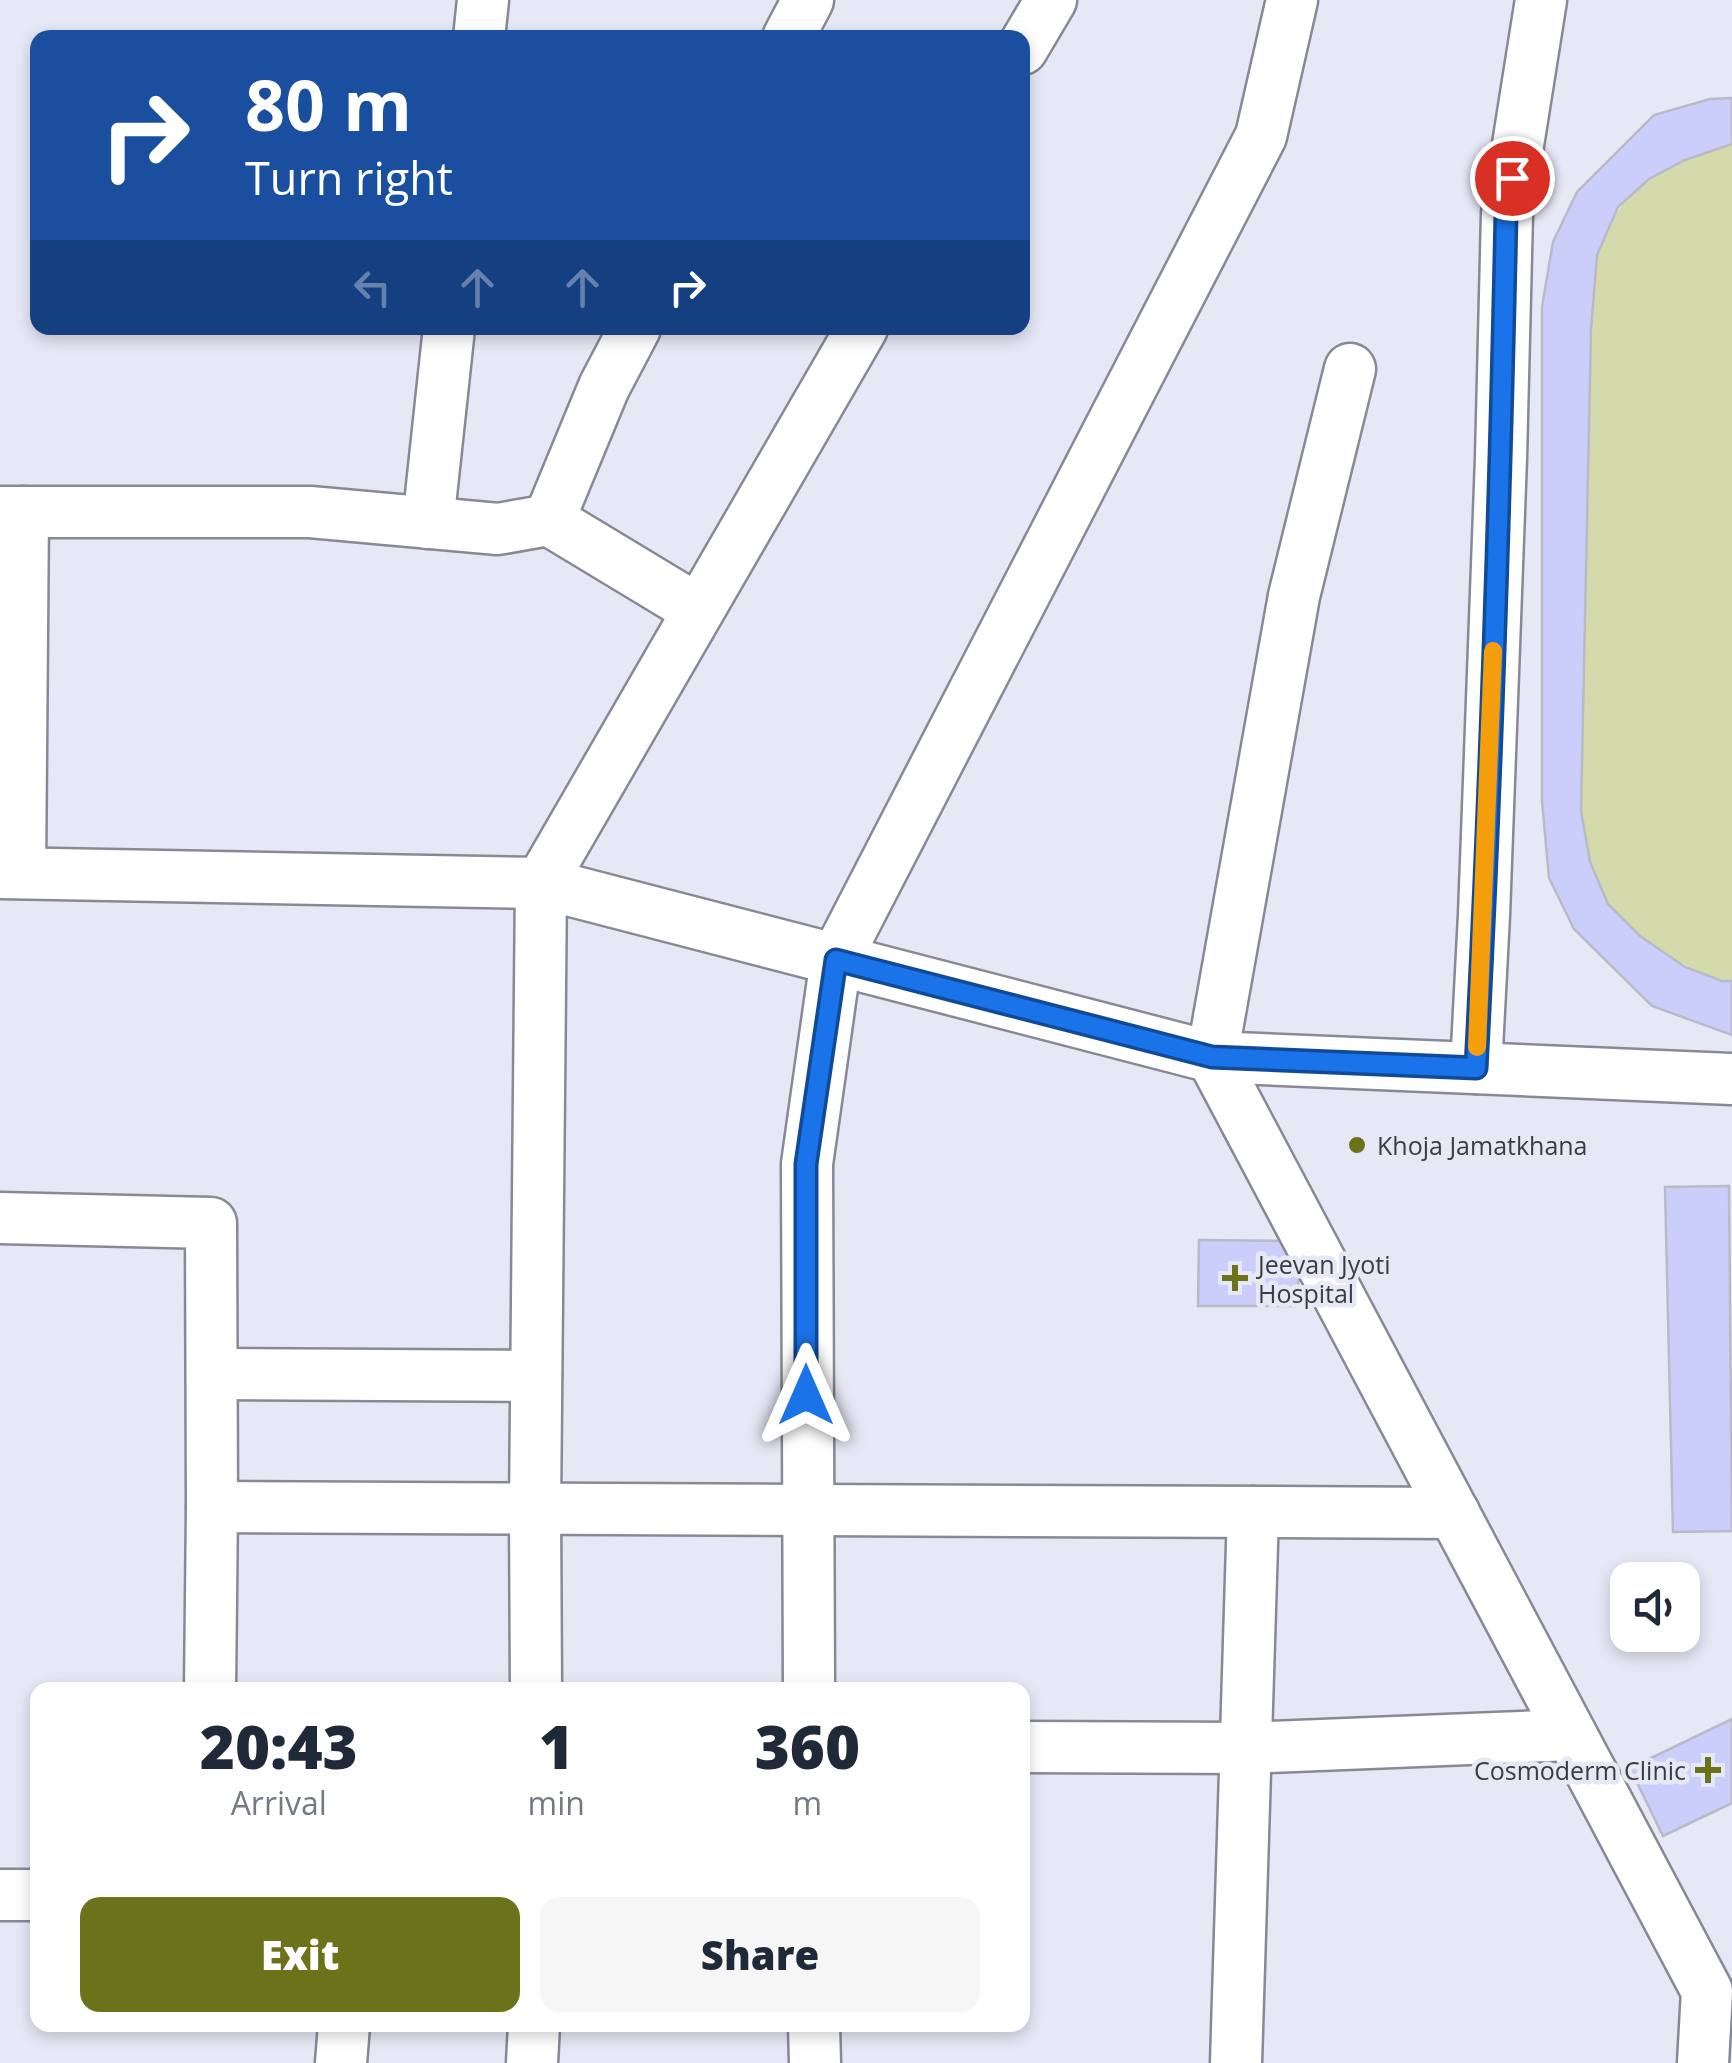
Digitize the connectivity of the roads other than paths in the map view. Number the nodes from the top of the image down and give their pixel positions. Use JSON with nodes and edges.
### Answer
{"nodes":[{"id":1,"x":483,"y":0,"type":"edge"},
{"id":2,"x":808,"y":0,"type":"edge"},
{"id":3,"x":1051,"y":0,"type":"edge"},
{"id":4,"x":1292,"y":0,"type":"edge"},
{"id":5,"x":1542,"y":0,"type":"edge"},
{"id":6,"x":480,"y":30,"type":"edge"},
{"id":7,"x":792,"y":30,"type":"edge"},
{"id":8,"x":1030,"y":35,"type":"edge"},
{"id":9,"x":448,"y":335,"type":"edge"},
{"id":10,"x":631,"y":335,"type":"edge"},
{"id":11,"x":858,"y":335,"type":"edge"},
{"id":12,"x":1350,"y":369,"type":"dead end"},
{"id":13,"x":11,"y":512,"type":"edge"},
{"id":14,"x":549,"y":520,"type":"junction"},
{"id":15,"x":428,"y":523,"type":"junction"},
{"id":16,"x":698,"y":610,"type":"junction"},
{"id":17,"x":11,"y":664,"type":"edge"},
{"id":18,"x":10,"y":873,"type":"edge"},
{"id":19,"x":541,"y":883,"type":"junction"},
{"id":20,"x":836,"y":960,"type":"junction"},
{"id":21,"x":1212,"y":1057,"type":"junction"},
{"id":22,"x":1476,"y":1068,"type":"junction"},
{"id":23,"x":1732,"y":1079,"type":"edge"},
{"id":24,"x":0,"y":1218,"type":"edge"},
{"id":25,"x":212,"y":1374,"type":"junction"},
{"id":26,"x":536,"y":1376,"type":"junction"},
{"id":27,"x":212,"y":1507,"type":"junction"},
{"id":28,"x":535,"y":1509,"type":"junction"},
{"id":29,"x":806,"y":1511,"type":"junction"},
{"id":30,"x":1253,"y":1512,"type":"junction"},
{"id":31,"x":1454,"y":1513,"type":"junction"},
{"id":32,"x":210,"y":1682,"type":"edge"},
{"id":33,"x":536,"y":1682,"type":"edge"},
{"id":34,"x":809,"y":1682,"type":"edge"},
{"id":35,"x":1571,"y":1734,"type":"junction"},
{"id":36,"x":1030,"y":1746,"type":"edge"},
{"id":37,"x":1246,"y":1748,"type":"junction"},
{"id":38,"x":0,"y":1894,"type":"edge"},
{"id":39,"x":30,"y":1895,"type":"edge"},
{"id":40,"x":343,"y":2032,"type":"edge"},
{"id":41,"x":534,"y":2032,"type":"edge"},
{"id":42,"x":814,"y":2032,"type":"edge"},
{"id":43,"x":341,"y":2063,"type":"edge"},
{"id":44,"x":532,"y":2063,"type":"edge"},
{"id":45,"x":814,"y":2063,"type":"edge"},
{"id":46,"x":1236,"y":2063,"type":"edge"},
{"id":47,"x":1703,"y":2063,"type":"edge"}],
"edges":[{"from":1,"to":6,"type":"street"},
{"from":2,"to":7,"type":"street"},
{"from":3,"to":8,"type":"street"},
{"from":4,"to":20,"type":"street"},
{"from":5,"to":22,"type":"street"},
{"from":9,"to":15,"type":"street"},
{"from":10,"to":14,"type":"street"},
{"from":11,"to":16,"type":"street"},
{"from":12,"to":21,"type":"street"},
{"from":13,"to":15,"type":"street"},
{"from":13,"to":17,"type":"street"},
{"from":14,"to":15,"type":"street"},
{"from":14,"to":16,"type":"street"},
{"from":16,"to":19,"type":"street"},
{"from":17,"to":18,"type":"street"},
{"from":18,"to":19,"type":"street"},
{"from":19,"to":20,"type":"street"},
{"from":19,"to":26,"type":"street"},
{"from":20,"to":21,"type":"street"},
{"from":20,"to":29,"type":"street"},
{"from":21,"to":22,"type":"street"},
{"from":21,"to":31,"type":"street"},
{"from":22,"to":23,"type":"street"},
{"from":24,"to":25,"type":"street"},
{"from":25,"to":26,"type":"street"},
{"from":25,"to":27,"type":"street"},
{"from":26,"to":28,"type":"street"},
{"from":27,"to":28,"type":"street"},
{"from":27,"to":32,"type":"street"},
{"from":28,"to":29,"type":"street"},
{"from":28,"to":33,"type":"street"},
{"from":29,"to":30,"type":"street"},
{"from":29,"to":34,"type":"street"},
{"from":30,"to":31,"type":"street"},
{"from":30,"to":37,"type":"street"},
{"from":31,"to":35,"type":"street"},
{"from":35,"to":37,"type":"street"},
{"from":35,"to":47,"type":"street"},
{"from":36,"to":37,"type":"street"},
{"from":37,"to":46,"type":"street"},
{"from":38,"to":39,"type":"street"},
{"from":40,"to":43,"type":"street"},
{"from":41,"to":44,"type":"street"},
{"from":42,"to":45,"type":"street"}]}
